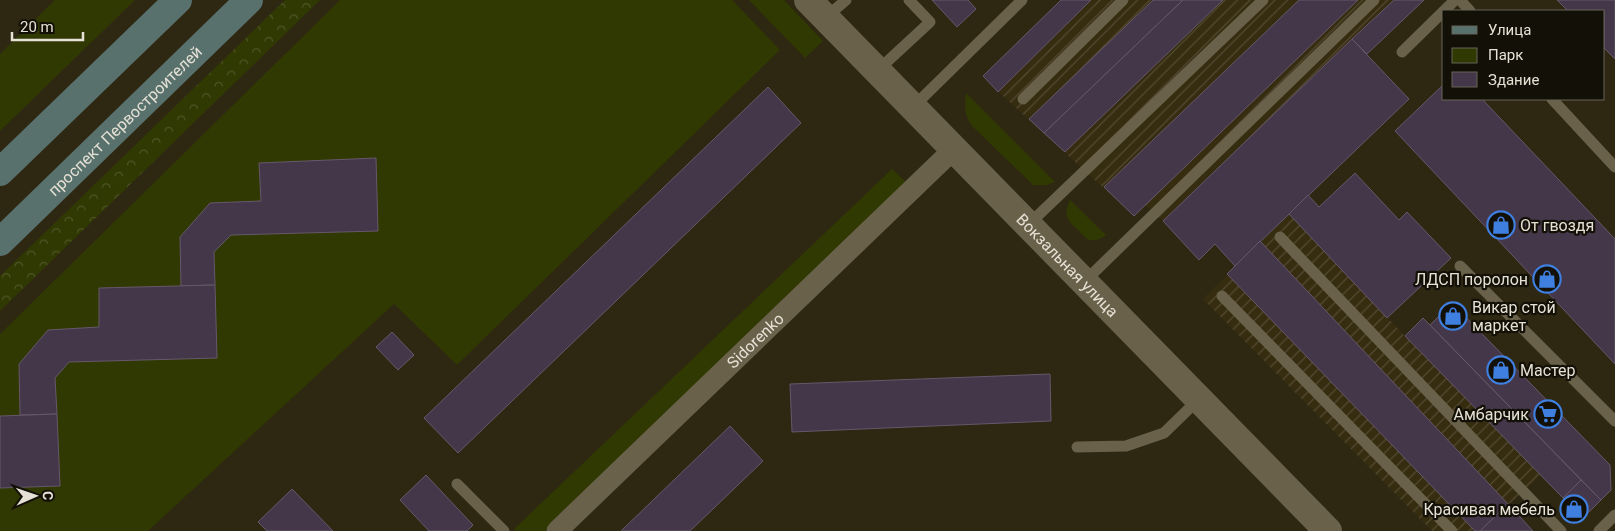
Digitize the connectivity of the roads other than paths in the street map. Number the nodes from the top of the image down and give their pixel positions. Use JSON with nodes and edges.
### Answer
{"nodes":[{"id":1,"x":178,"y":0,"type":"edge"},
{"id":2,"x":249,"y":0,"type":"edge"},
{"id":3,"x":846,"y":0,"type":"edge"},
{"id":4,"x":909,"y":0,"type":"edge"},
{"id":5,"x":1022,"y":0,"type":"edge"},
{"id":6,"x":1123,"y":0,"type":"edge"},
{"id":7,"x":1263,"y":0,"type":"edge"},
{"id":8,"x":1374,"y":0,"type":"edge"},
{"id":9,"x":1455,"y":0,"type":"edge"},
{"id":10,"x":1460,"y":0,"type":"edge"},
{"id":11,"x":816,"y":9,"type":"edge"},
{"id":12,"x":1445,"y":10,"type":"edge"},
{"id":13,"x":1469,"y":10,"type":"edge"},
{"id":14,"x":1442,"y":13,"type":"edge"},
{"id":15,"x":1402,"y":52,"type":"dead end"},
{"id":16,"x":878,"y":71,"type":"junction"},
{"id":17,"x":1022,"y":99,"type":"dead end"},
{"id":18,"x":1553,"y":100,"type":"edge"},
{"id":19,"x":913,"y":108,"type":"junction"},
{"id":20,"x":954,"y":149,"type":"junction"},
{"id":21,"x":1615,"y":167,"type":"edge"},
{"id":22,"x":0,"y":172,"type":"edge"},
{"id":23,"x":1028,"y":225,"type":"junction"},
{"id":24,"x":1280,"y":237,"type":"dead end"},
{"id":25,"x":0,"y":242,"type":"edge"},
{"id":26,"x":1460,"y":266,"type":"dead end"},
{"id":27,"x":1084,"y":282,"type":"junction"},
{"id":28,"x":1222,"y":296,"type":"dead end"},
{"id":29,"x":1199,"y":399,"type":"junction"},
{"id":30,"x":1615,"y":421,"type":"edge"},
{"id":31,"x":1077,"y":446,"type":"dead end"},
{"id":32,"x":457,"y":484,"type":"dead end"},
{"id":33,"x":1615,"y":515,"type":"edge"},
{"id":34,"x":504,"y":531,"type":"edge"},
{"id":35,"x":557,"y":531,"type":"edge"},
{"id":36,"x":1328,"y":531,"type":"edge"},
{"id":37,"x":1452,"y":531,"type":"edge"},
{"id":38,"x":1561,"y":531,"type":"edge"},
{"id":39,"x":1599,"y":531,"type":"edge"}],
"edges":[{"from":1,"to":22,"type":"main road"},
{"from":2,"to":25,"type":"main road","name":"проспект Первостроителей"},
{"from":3,"to":11,"type":"lane"},
{"from":4,"to":16,"type":"lane"},
{"from":5,"to":19,"type":"lane"},
{"from":6,"to":17,"type":"lane"},
{"from":7,"to":23,"type":"lane"},
{"from":8,"to":27,"type":"lane"},
{"from":9,"to":12,"type":"lane"},
{"from":10,"to":13,"type":"lane"},
{"from":11,"to":16,"type":"street","name":"Вокзальная улица"},
{"from":14,"to":15,"type":"lane"},
{"from":16,"to":19,"type":"street","name":"Вокзальная улица"},
{"from":18,"to":21,"type":"lane"},
{"from":19,"to":20,"type":"street","name":"Вокзальная улица"},
{"from":20,"to":23,"type":"street","name":"Вокзальная улица"},
{"from":20,"to":35,"type":"street","name":"Sidorenko"},
{"from":23,"to":27,"type":"street","name":"Вокзальная улица"},
{"from":24,"to":38,"type":"lane"},
{"from":26,"to":30,"type":"lane"},
{"from":27,"to":29,"type":"street","name":"Вокзальная улица"},
{"from":28,"to":37,"type":"lane"},
{"from":29,"to":31,"type":"lane"},
{"from":29,"to":36,"type":"street","name":"Вокзальная улица"},
{"from":32,"to":34,"type":"lane"},
{"from":33,"to":39,"type":"lane"}]}
